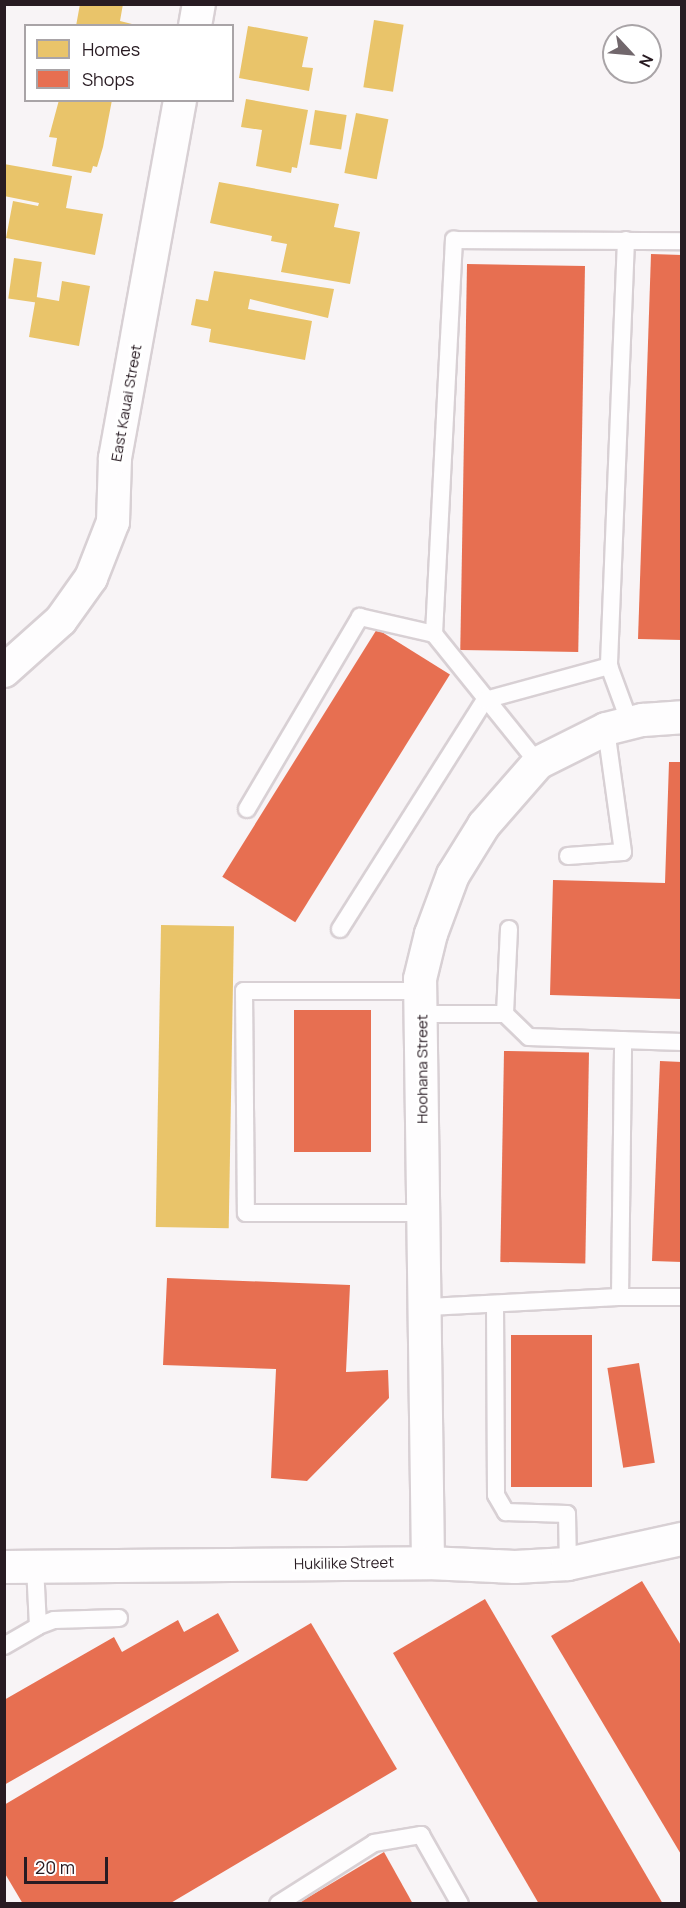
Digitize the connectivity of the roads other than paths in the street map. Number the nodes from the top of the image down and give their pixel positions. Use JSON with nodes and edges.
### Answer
{"nodes":[{"id":1,"x":199,"y":4,"type":"edge"},
{"id":2,"x":195,"y":24,"type":"edge"},
{"id":3,"x":180,"y":102,"type":"edge"},
{"id":4,"x":626,"y":240,"type":"junction"},
{"id":5,"x":681,"y":241,"type":"edge"},
{"id":6,"x":434,"y":634,"type":"junction"},
{"id":7,"x":609,"y":666,"type":"junction"},
{"id":8,"x":4,"y":671,"type":"edge"},
{"id":9,"x":485,"y":700,"type":"junction"},
{"id":10,"x":681,"y":717,"type":"edge"},
{"id":11,"x":618,"y":726,"type":"junction"},
{"id":12,"x":538,"y":764,"type":"junction"},
{"id":13,"x":248,"y":809,"type":"dead end"},
{"id":14,"x":568,"y":856,"type":"dead end"},
{"id":15,"x":508,"y":929,"type":"dead end"},
{"id":16,"x":340,"y":930,"type":"dead end"},
{"id":17,"x":422,"y":1003,"type":"junction"},
{"id":18,"x":505,"y":1014,"type":"junction"},
{"id":19,"x":623,"y":1040,"type":"junction"},
{"id":20,"x":681,"y":1042,"type":"edge"},
{"id":21,"x":424,"y":1213,"type":"junction"},
{"id":22,"x":620,"y":1297,"type":"junction"},
{"id":23,"x":681,"y":1297,"type":"edge"},
{"id":24,"x":495,"y":1304,"type":"junction"},
{"id":25,"x":427,"y":1307,"type":"junction"},
{"id":26,"x":681,"y":1539,"type":"edge"},
{"id":27,"x":428,"y":1563,"type":"junction"},
{"id":28,"x":568,"y":1564,"type":"junction"},
{"id":29,"x":20,"y":1566,"type":"edge"},
{"id":30,"x":119,"y":1618,"type":"dead end"},
{"id":31,"x":39,"y":1626,"type":"junction"},
{"id":32,"x":4,"y":1646,"type":"edge"},
{"id":33,"x":278,"y":1904,"type":"edge"},
{"id":34,"x":460,"y":1904,"type":"edge"}],
"edges":[{"from":1,"to":2,"type":"street"},
{"from":3,"to":8,"type":"street","name":"East Kauai Street"},
{"from":4,"to":5,"type":"lane"},
{"from":4,"to":6,"type":"lane"},
{"from":4,"to":7,"type":"lane"},
{"from":6,"to":9,"type":"lane"},
{"from":6,"to":13,"type":"lane"},
{"from":7,"to":9,"type":"lane"},
{"from":7,"to":11,"type":"lane"},
{"from":9,"to":12,"type":"lane"},
{"from":9,"to":16,"type":"lane"},
{"from":10,"to":11,"type":"street","name":"Hoohana Street"},
{"from":11,"to":12,"type":"street","name":"Hoohana Street"},
{"from":11,"to":14,"type":"lane"},
{"from":12,"to":17,"type":"street","name":"Hoohana Street"},
{"from":15,"to":18,"type":"lane"},
{"from":17,"to":18,"type":"lane"},
{"from":17,"to":21,"type":"street","name":"Hoohana Street"},
{"from":17,"to":21,"type":"lane"},
{"from":18,"to":19,"type":"lane"},
{"from":19,"to":20,"type":"lane"},
{"from":19,"to":22,"type":"lane"},
{"from":21,"to":25,"type":"street","name":"Hoohana Street"},
{"from":22,"to":23,"type":"lane"},
{"from":22,"to":24,"type":"lane"},
{"from":24,"to":25,"type":"lane"},
{"from":24,"to":28,"type":"lane"},
{"from":25,"to":27,"type":"street","name":"Hoohana Street"},
{"from":26,"to":28,"type":"street","name":"Hukilike Street"},
{"from":27,"to":28,"type":"street","name":"Hukilike Street"},
{"from":27,"to":29,"type":"street","name":"Hukilike Street"},
{"from":29,"to":31,"type":"lane"},
{"from":30,"to":31,"type":"lane"},
{"from":31,"to":32,"type":"lane"},
{"from":33,"to":34,"type":"lane"}]}
